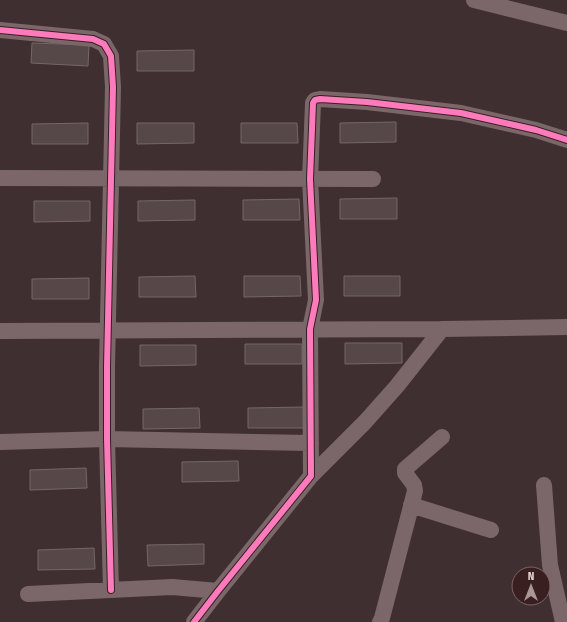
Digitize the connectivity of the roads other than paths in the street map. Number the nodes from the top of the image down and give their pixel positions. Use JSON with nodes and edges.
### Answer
{"nodes":[{"id":1,"x":474,"y":0,"type":"edge"},
{"id":2,"x":567,"y":23,"type":"edge"},
{"id":3,"x":0,"y":30,"type":"edge"},
{"id":4,"x":567,"y":140,"type":"edge"},
{"id":5,"x":0,"y":178,"type":"edge"},
{"id":6,"x":111,"y":178,"type":"junction"},
{"id":7,"x":373,"y":179,"type":"dead end"},
{"id":8,"x":310,"y":180,"type":"junction"},
{"id":9,"x":567,"y":327,"type":"edge"},
{"id":10,"x":310,"y":329,"type":"junction"},
{"id":11,"x":442,"y":329,"type":"junction"},
{"id":12,"x":0,"y":331,"type":"edge"},
{"id":13,"x":108,"y":331,"type":"junction"},
{"id":14,"x":442,"y":437,"type":"dead end"},
{"id":15,"x":108,"y":439,"type":"junction"},
{"id":16,"x":0,"y":442,"type":"edge"},
{"id":17,"x":311,"y":443,"type":"junction"},
{"id":18,"x":311,"y":476,"type":"junction"},
{"id":19,"x":544,"y":485,"type":"dead end"},
{"id":20,"x":411,"y":505,"type":"junction"},
{"id":21,"x":491,"y":530,"type":"dead end"},
{"id":22,"x":112,"y":590,"type":"junction"},
{"id":23,"x":218,"y":591,"type":"junction"},
{"id":24,"x":28,"y":594,"type":"dead end"},
{"id":25,"x":194,"y":622,"type":"edge"},
{"id":26,"x":380,"y":622,"type":"edge"},
{"id":27,"x":563,"y":622,"type":"edge"}],
"edges":[{"from":1,"to":2,"type":"street"},
{"from":3,"to":6,"type":"street"},
{"from":4,"to":8,"type":"street"},
{"from":5,"to":6,"type":"street"},
{"from":6,"to":8,"type":"street"},
{"from":6,"to":13,"type":"street"},
{"from":7,"to":8,"type":"street"},
{"from":8,"to":10,"type":"street"},
{"from":9,"to":11,"type":"street"},
{"from":10,"to":11,"type":"street"},
{"from":10,"to":13,"type":"street"},
{"from":10,"to":17,"type":"street"},
{"from":11,"to":18,"type":"street"},
{"from":12,"to":13,"type":"street"},
{"from":13,"to":15,"type":"street"},
{"from":14,"to":20,"type":"street"},
{"from":15,"to":16,"type":"street"},
{"from":15,"to":17,"type":"street"},
{"from":15,"to":22,"type":"street"},
{"from":17,"to":18,"type":"street"},
{"from":18,"to":23,"type":"street"},
{"from":19,"to":27,"type":"street"},
{"from":20,"to":21,"type":"street"},
{"from":20,"to":26,"type":"street"},
{"from":22,"to":23,"type":"street"},
{"from":22,"to":24,"type":"street"},
{"from":23,"to":25,"type":"street"}]}
